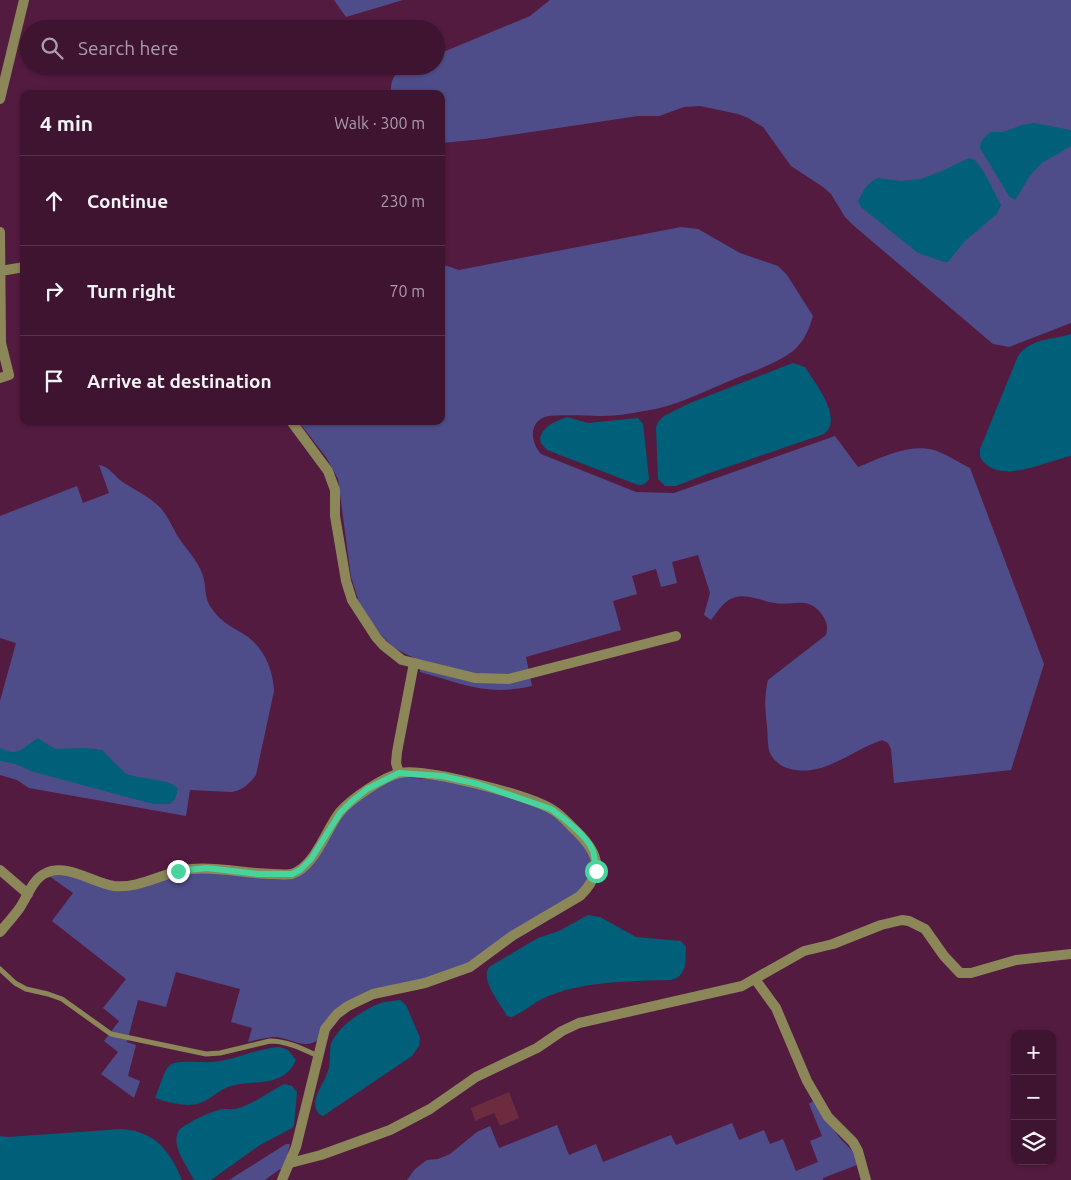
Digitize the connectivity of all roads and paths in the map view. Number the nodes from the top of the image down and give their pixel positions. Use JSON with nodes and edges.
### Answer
{"nodes":[{"id":1,"x":24,"y":0,"type":"edge"},
{"id":2,"x":0,"y":99,"type":"edge"},
{"id":3,"x":0,"y":232,"type":"edge"},
{"id":4,"x":20,"y":268,"type":"edge"},
{"id":5,"x":1,"y":271,"type":"edge"},
{"id":6,"x":0,"y":378,"type":"edge"},
{"id":7,"x":294,"y":425,"type":"edge"},
{"id":8,"x":676,"y":636,"type":"dead end"},
{"id":9,"x":414,"y":663,"type":"junction"},
{"id":10,"x":399,"y":773,"type":"junction"},
{"id":11,"x":0,"y":870,"type":"edge"},
{"id":12,"x":28,"y":894,"type":"junction"},
{"id":13,"x":0,"y":932,"type":"edge"},
{"id":14,"x":1071,"y":954,"type":"edge"},
{"id":15,"x":0,"y":969,"type":"edge"},
{"id":16,"x":755,"y":979,"type":"junction"},
{"id":17,"x":318,"y":1056,"type":"junction"},
{"id":18,"x":290,"y":1163,"type":"junction"},
{"id":19,"x":282,"y":1180,"type":"edge"},
{"id":20,"x":866,"y":1180,"type":"edge"}],
"edges":[{"from":1,"to":2,"type":"street"},
{"from":3,"to":5,"type":"street"},
{"from":4,"to":5,"type":"street"},
{"from":5,"to":6,"type":"street"},
{"from":7,"to":9,"type":"street"},
{"from":8,"to":9,"type":"street"},
{"from":9,"to":10,"type":"street"},
{"from":10,"to":12,"type":"street"},
{"from":10,"to":17,"type":"street"},
{"from":11,"to":12,"type":"street"},
{"from":12,"to":13,"type":"street"},
{"from":14,"to":16,"type":"street"},
{"from":15,"to":17,"type":"lane"},
{"from":16,"to":18,"type":"street"},
{"from":16,"to":20,"type":"street"},
{"from":17,"to":18,"type":"street"},
{"from":18,"to":19,"type":"street"}]}
